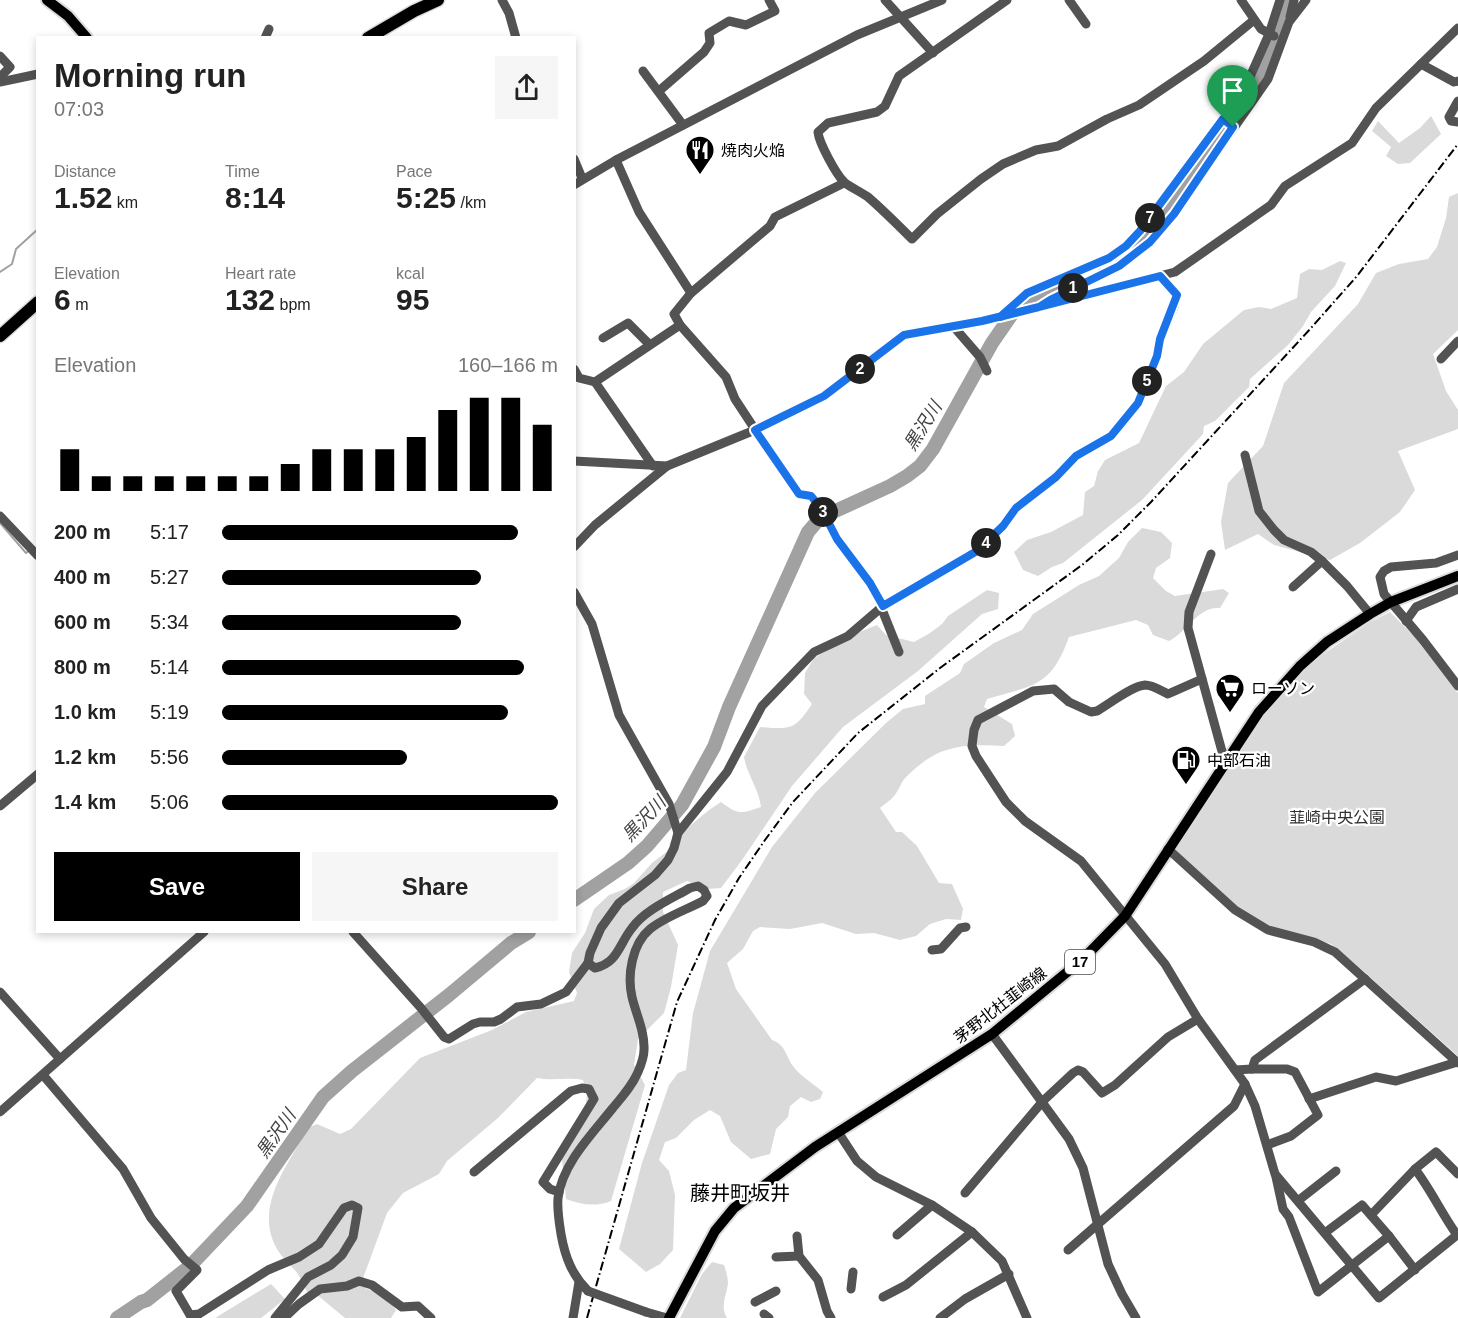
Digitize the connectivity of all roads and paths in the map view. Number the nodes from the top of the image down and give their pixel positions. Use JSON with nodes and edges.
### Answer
{"nodes":[{"id":1,"x":47,"y":0,"type":"edge"},
{"id":2,"x":438,"y":0,"type":"edge"},
{"id":3,"x":502,"y":0,"type":"edge"},
{"id":4,"x":769,"y":0,"type":"edge"},
{"id":5,"x":885,"y":0,"type":"edge"},
{"id":6,"x":942,"y":0,"type":"edge"},
{"id":7,"x":1007,"y":0,"type":"edge"},
{"id":8,"x":1069,"y":0,"type":"edge"},
{"id":9,"x":1241,"y":0,"type":"edge"},
{"id":10,"x":1280,"y":0,"type":"edge"},
{"id":11,"x":1294,"y":0,"type":"edge"},
{"id":12,"x":1306,"y":0,"type":"edge"},
{"id":13,"x":899,"y":17,"type":"junction"},
{"id":14,"x":1254,"y":20,"type":"junction"},
{"id":15,"x":1289,"y":22,"type":"junction"},
{"id":16,"x":1086,"y":24,"type":"dead end"},
{"id":17,"x":1458,"y":28,"type":"edge"},
{"id":18,"x":85,"y":36,"type":"edge"},
{"id":19,"x":371,"y":36,"type":"edge"},
{"id":20,"x":515,"y":36,"type":"edge"},
{"id":21,"x":1276,"y":36,"type":"junction"},
{"id":22,"x":933,"y":53,"type":"junction"},
{"id":23,"x":0,"y":56,"type":"edge"},
{"id":24,"x":1421,"y":64,"type":"junction"},
{"id":25,"x":643,"y":71,"type":"dead end"},
{"id":26,"x":36,"y":74,"type":"edge"},
{"id":27,"x":0,"y":80,"type":"edge"},
{"id":28,"x":1458,"y":81,"type":"edge"},
{"id":29,"x":658,"y":91,"type":"junction"},
{"id":30,"x":1458,"y":101,"type":"edge"},
{"id":31,"x":1228,"y":123,"type":"junction"},
{"id":32,"x":1458,"y":123,"type":"edge"},
{"id":33,"x":683,"y":125,"type":"junction"},
{"id":34,"x":616,"y":160,"type":"junction"},
{"id":35,"x":578,"y":181,"type":"edge"},
{"id":36,"x":844,"y":183,"type":"junction"},
{"id":37,"x":1160,"y":276,"type":"junction"},
{"id":38,"x":691,"y":293,"type":"junction"},
{"id":39,"x":36,"y":304,"type":"edge"},
{"id":40,"x":1039,"y":307,"type":"junction"},
{"id":41,"x":1002,"y":317,"type":"junction"},
{"id":42,"x":680,"y":325,"type":"junction"},
{"id":43,"x":954,"y":327,"type":"junction"},
{"id":44,"x":0,"y":336,"type":"edge"},
{"id":45,"x":603,"y":338,"type":"dead end"},
{"id":46,"x":1458,"y":340,"type":"edge"},
{"id":47,"x":649,"y":344,"type":"junction"},
{"id":48,"x":1441,"y":359,"type":"dead end"},
{"id":49,"x":984,"y":365,"type":"dead end"},
{"id":50,"x":576,"y":376,"type":"edge"},
{"id":51,"x":594,"y":382,"type":"junction"},
{"id":52,"x":755,"y":430,"type":"junction"},
{"id":53,"x":1245,"y":455,"type":"dead end"},
{"id":54,"x":576,"y":461,"type":"edge"},
{"id":55,"x":653,"y":466,"type":"junction"},
{"id":56,"x":667,"y":466,"type":"junction"},
{"id":57,"x":0,"y":516,"type":"edge"},
{"id":58,"x":576,"y":545,"type":"edge"},
{"id":59,"x":36,"y":554,"type":"edge"},
{"id":60,"x":1211,"y":554,"type":"dead end"},
{"id":61,"x":1458,"y":555,"type":"edge"},
{"id":62,"x":1322,"y":561,"type":"junction"},
{"id":63,"x":1458,"y":576,"type":"edge"},
{"id":64,"x":1293,"y":587,"type":"dead end"},
{"id":65,"x":1458,"y":590,"type":"edge"},
{"id":66,"x":576,"y":599,"type":"edge"},
{"id":67,"x":1391,"y":602,"type":"junction"},
{"id":68,"x":882,"y":606,"type":"junction"},
{"id":69,"x":1370,"y":614,"type":"junction"},
{"id":70,"x":1406,"y":621,"type":"junction"},
{"id":71,"x":899,"y":652,"type":"dead end"},
{"id":72,"x":1202,"y":679,"type":"junction"},
{"id":73,"x":1458,"y":686,"type":"edge"},
{"id":74,"x":1228,"y":758,"type":"junction"},
{"id":75,"x":36,"y":776,"type":"edge"},
{"id":76,"x":0,"y":806,"type":"edge"},
{"id":77,"x":678,"y":833,"type":"junction"},
{"id":78,"x":1168,"y":849,"type":"junction"},
{"id":79,"x":1125,"y":916,"type":"junction"},
{"id":80,"x":966,"y":927,"type":"dead end"},
{"id":81,"x":199,"y":933,"type":"edge"},
{"id":82,"x":354,"y":933,"type":"edge"},
{"id":83,"x":932,"y":950,"type":"dead end"},
{"id":84,"x":588,"y":963,"type":"junction"},
{"id":85,"x":1365,"y":979,"type":"junction"},
{"id":86,"x":0,"y":992,"type":"edge"},
{"id":87,"x":1198,"y":1019,"type":"junction"},
{"id":88,"x":992,"y":1034,"type":"junction"},
{"id":89,"x":60,"y":1059,"type":"junction"},
{"id":90,"x":1457,"y":1062,"type":"edge"},
{"id":91,"x":1252,"y":1069,"type":"junction"},
{"id":92,"x":1235,"y":1070,"type":"junction"},
{"id":93,"x":43,"y":1075,"type":"junction"},
{"id":94,"x":1245,"y":1084,"type":"junction"},
{"id":95,"x":1309,"y":1099,"type":"junction"},
{"id":96,"x":1043,"y":1101,"type":"junction"},
{"id":97,"x":0,"y":1112,"type":"edge"},
{"id":98,"x":838,"y":1132,"type":"junction"},
{"id":99,"x":1267,"y":1145,"type":"junction"},
{"id":100,"x":1414,"y":1169,"type":"junction"},
{"id":101,"x":1336,"y":1171,"type":"dead end"},
{"id":102,"x":474,"y":1172,"type":"dead end"},
{"id":103,"x":1275,"y":1174,"type":"junction"},
{"id":104,"x":1458,"y":1174,"type":"edge"},
{"id":105,"x":560,"y":1192,"type":"junction"},
{"id":106,"x":965,"y":1193,"type":"dead end"},
{"id":107,"x":1299,"y":1200,"type":"junction"},
{"id":108,"x":932,"y":1205,"type":"junction"},
{"id":109,"x":1371,"y":1215,"type":"junction"},
{"id":110,"x":1097,"y":1224,"type":"junction"},
{"id":111,"x":972,"y":1232,"type":"junction"},
{"id":112,"x":1326,"y":1232,"type":"junction"},
{"id":113,"x":897,"y":1235,"type":"dead end"},
{"id":114,"x":797,"y":1236,"type":"dead end"},
{"id":115,"x":1389,"y":1236,"type":"junction"},
{"id":116,"x":1068,"y":1250,"type":"dead end"},
{"id":117,"x":799,"y":1256,"type":"junction"},
{"id":118,"x":776,"y":1257,"type":"dead end"},
{"id":119,"x":1353,"y":1266,"type":"junction"},
{"id":120,"x":1414,"y":1269,"type":"junction"},
{"id":121,"x":854,"y":1272,"type":"dead end"},
{"id":122,"x":1009,"y":1274,"type":"junction"},
{"id":123,"x":579,"y":1282,"type":"junction"},
{"id":124,"x":851,"y":1289,"type":"dead end"},
{"id":125,"x":776,"y":1291,"type":"dead end"},
{"id":126,"x":883,"y":1297,"type":"dead end"},
{"id":127,"x":755,"y":1302,"type":"dead end"},
{"id":128,"x":275,"y":1318,"type":"edge"},
{"id":129,"x":284,"y":1318,"type":"edge"},
{"id":130,"x":431,"y":1318,"type":"edge"},
{"id":131,"x":573,"y":1318,"type":"edge"},
{"id":132,"x":668,"y":1318,"type":"edge"},
{"id":133,"x":831,"y":1318,"type":"edge"},
{"id":134,"x":940,"y":1318,"type":"edge"},
{"id":135,"x":1027,"y":1318,"type":"edge"},
{"id":136,"x":1136,"y":1318,"type":"edge"}],
"edges":[{"from":1,"to":18,"type":"main road"},
{"from":2,"to":19,"type":"highway"},
{"from":3,"to":20,"type":"street"},
{"from":4,"to":29,"type":"street"},
{"from":5,"to":13,"type":"street"},
{"from":6,"to":13,"type":"street"},
{"from":7,"to":22,"type":"street"},
{"from":8,"to":16,"type":"street"},
{"from":9,"to":14,"type":"street"},
{"from":10,"to":21,"type":"street"},
{"from":11,"to":15,"type":"street"},
{"from":12,"to":15,"type":"street"},
{"from":13,"to":22,"type":"street"},
{"from":13,"to":33,"type":"street"},
{"from":14,"to":21,"type":"street"},
{"from":14,"to":36,"type":"street"},
{"from":15,"to":21,"type":"street"},
{"from":17,"to":24,"type":"street"},
{"from":21,"to":31,"type":"street"},
{"from":21,"to":31,"type":"street"},
{"from":22,"to":36,"type":"street"},
{"from":23,"to":27,"type":"street"},
{"from":24,"to":28,"type":"street"},
{"from":24,"to":37,"type":"street"},
{"from":25,"to":29,"type":"street"},
{"from":26,"to":27,"type":"street"},
{"from":29,"to":33,"type":"street"},
{"from":30,"to":32,"type":"street"},
{"from":31,"to":40,"type":"street"},
{"from":31,"to":41,"type":"street"},
{"from":33,"to":34,"type":"street"},
{"from":34,"to":35,"type":"street"},
{"from":34,"to":38,"type":"street"},
{"from":36,"to":38,"type":"street"},
{"from":37,"to":40,"type":"street"},
{"from":37,"to":68,"type":"street"},
{"from":38,"to":42,"type":"street"},
{"from":39,"to":44,"type":"highway"},
{"from":40,"to":41,"type":"street"},
{"from":41,"to":43,"type":"street"},
{"from":42,"to":47,"type":"street"},
{"from":42,"to":52,"type":"street"},
{"from":43,"to":49,"type":"street"},
{"from":43,"to":52,"type":"street"},
{"from":45,"to":47,"type":"street"},
{"from":46,"to":48,"type":"street"},
{"from":47,"to":51,"type":"street"},
{"from":50,"to":51,"type":"street"},
{"from":51,"to":55,"type":"street"},
{"from":52,"to":56,"type":"street"},
{"from":52,"to":68,"type":"street"},
{"from":53,"to":62,"type":"street"},
{"from":54,"to":55,"type":"street"},
{"from":55,"to":56,"type":"street"},
{"from":56,"to":58,"type":"street"},
{"from":57,"to":59,"type":"street"},
{"from":60,"to":72,"type":"street"},
{"from":61,"to":67,"type":"street"},
{"from":62,"to":64,"type":"street"},
{"from":62,"to":69,"type":"street"},
{"from":63,"to":67,"type":"main road","name":"茅野北杜韮崎線","number":"17"},
{"from":65,"to":70,"type":"street"},
{"from":66,"to":77,"type":"street"},
{"from":67,"to":69,"type":"main road","name":"茅野北杜韮崎線","number":"17"},
{"from":67,"to":70,"type":"street"},
{"from":68,"to":71,"type":"street"},
{"from":68,"to":77,"type":"street"},
{"from":69,"to":74,"type":"main road","name":"茅野北杜韮崎線","number":"17"},
{"from":70,"to":73,"type":"street"},
{"from":72,"to":74,"type":"street"},
{"from":72,"to":79,"type":"street"},
{"from":74,"to":78,"type":"main road","name":"茅野北杜韮崎線","number":"17"},
{"from":75,"to":76,"type":"street"},
{"from":77,"to":84,"type":"street"},
{"from":78,"to":79,"type":"main road","name":"茅野北杜韮崎線","number":"17"},
{"from":78,"to":85,"type":"street"},
{"from":79,"to":87,"type":"street"},
{"from":79,"to":88,"type":"main road","name":"茅野北杜韮崎線","number":"17"},
{"from":80,"to":83,"type":"street"},
{"from":81,"to":89,"type":"street"},
{"from":82,"to":84,"type":"street"},
{"from":84,"to":105,"type":"street"},
{"from":85,"to":90,"type":"street"},
{"from":85,"to":91,"type":"street"},
{"from":86,"to":89,"type":"street"},
{"from":87,"to":92,"type":"street"},
{"from":87,"to":96,"type":"street"},
{"from":88,"to":96,"type":"street"},
{"from":88,"to":98,"type":"main road","name":"茅野北杜韮崎線","number":"17"},
{"from":89,"to":93,"type":"street"},
{"from":90,"to":95,"type":"street"},
{"from":91,"to":92,"type":"street"},
{"from":91,"to":95,"type":"street"},
{"from":92,"to":94,"type":"street"},
{"from":93,"to":97,"type":"street"},
{"from":93,"to":128,"type":"street"},
{"from":94,"to":99,"type":"street"},
{"from":94,"to":110,"type":"street"},
{"from":95,"to":99,"type":"street"},
{"from":96,"to":106,"type":"street"},
{"from":96,"to":110,"type":"street"},
{"from":98,"to":108,"type":"street"},
{"from":98,"to":132,"type":"main road","name":"茅野北杜韮崎線","number":"17"},
{"from":99,"to":103,"type":"street"},
{"from":100,"to":104,"type":"street"},
{"from":100,"to":109,"type":"street"},
{"from":100,"to":120,"type":"street"},
{"from":101,"to":107,"type":"street"},
{"from":102,"to":105,"type":"street"},
{"from":103,"to":107,"type":"street"},
{"from":103,"to":119,"type":"street"},
{"from":105,"to":123,"type":"street"},
{"from":107,"to":112,"type":"street"},
{"from":108,"to":111,"type":"street"},
{"from":108,"to":113,"type":"street"},
{"from":109,"to":112,"type":"street"},
{"from":109,"to":115,"type":"street"},
{"from":110,"to":116,"type":"street"},
{"from":110,"to":136,"type":"street"},
{"from":111,"to":122,"type":"street"},
{"from":111,"to":126,"type":"street"},
{"from":112,"to":119,"type":"street"},
{"from":114,"to":117,"type":"street"},
{"from":115,"to":119,"type":"street"},
{"from":115,"to":120,"type":"street"},
{"from":117,"to":118,"type":"street"},
{"from":117,"to":133,"type":"street"},
{"from":119,"to":120,"type":"street"},
{"from":121,"to":124,"type":"street"},
{"from":122,"to":134,"type":"street"},
{"from":122,"to":135,"type":"street"},
{"from":123,"to":131,"type":"street"},
{"from":123,"to":132,"type":"street","bridge":true},
{"from":125,"to":127,"type":"street"},
{"from":129,"to":130,"type":"street"}]}
